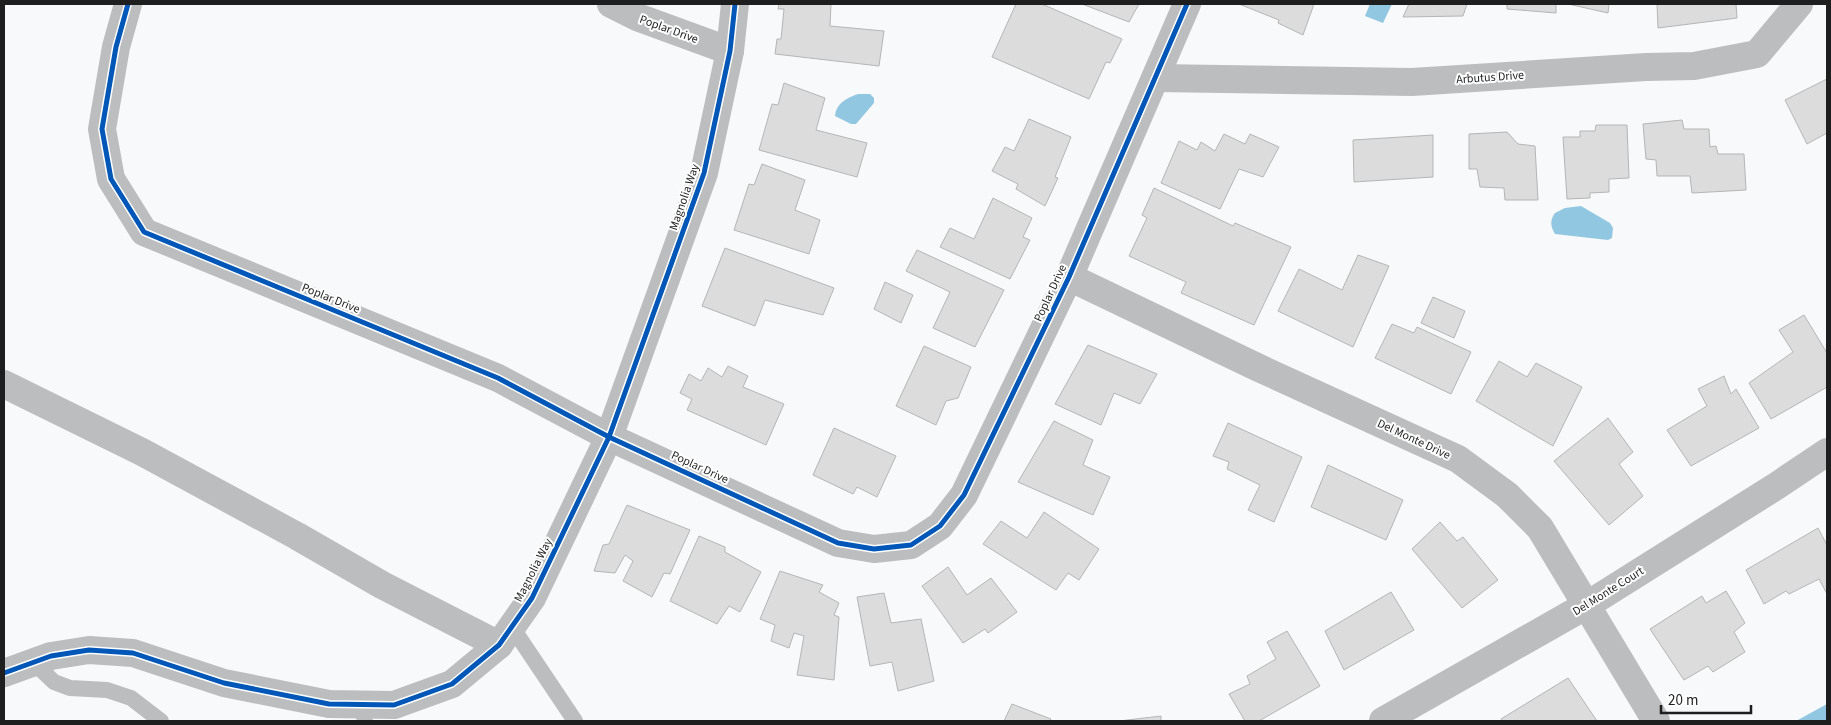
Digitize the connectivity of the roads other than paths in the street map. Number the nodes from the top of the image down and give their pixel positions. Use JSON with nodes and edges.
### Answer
{"nodes":[{"id":1,"x":128,"y":4,"type":"edge"},
{"id":2,"x":611,"y":4,"type":"edge"},
{"id":3,"x":735,"y":4,"type":"edge"},
{"id":4,"x":1187,"y":4,"type":"edge"},
{"id":5,"x":1799,"y":4,"type":"edge"},
{"id":6,"x":730,"y":50,"type":"junction"},
{"id":7,"x":1156,"y":78,"type":"junction"},
{"id":8,"x":1069,"y":277,"type":"junction"},
{"id":9,"x":4,"y":384,"type":"edge"},
{"id":10,"x":609,"y":437,"type":"junction"},
{"id":11,"x":1827,"y":452,"type":"edge"},
{"id":12,"x":1587,"y":605,"type":"junction"},
{"id":13,"x":505,"y":636,"type":"junction"},
{"id":14,"x":34,"y":662,"type":"junction"},
{"id":15,"x":4,"y":674,"type":"edge"},
{"id":16,"x":363,"y":713,"type":"edge"},
{"id":17,"x":161,"y":721,"type":"edge"},
{"id":18,"x":576,"y":721,"type":"edge"},
{"id":19,"x":1383,"y":721,"type":"edge"},
{"id":20,"x":1656,"y":721,"type":"edge"}],
"edges":[{"from":1,"to":10,"type":"street","name":"Poplar Drive"},
{"from":2,"to":6,"type":"street","name":"Poplar Drive"},
{"from":3,"to":6,"type":"street","name":"Magnolia Way"},
{"from":4,"to":7,"type":"street","name":"Poplar Drive"},
{"from":5,"to":7,"type":"street","name":"Arbutus Drive"},
{"from":6,"to":10,"type":"street","name":"Magnolia Way"},
{"from":7,"to":8,"type":"street","name":"Poplar Drive"},
{"from":8,"to":10,"type":"street","name":"Poplar Drive"},
{"from":8,"to":12,"type":"street","name":"Del Monte Drive"},
{"from":9,"to":13,"type":"street"},
{"from":10,"to":13,"type":"street","name":"Magnolia Way"},
{"from":11,"to":12,"type":"street","name":"Del Monte Court"},
{"from":12,"to":19,"type":"street","name":"Del Monte Court"},
{"from":12,"to":20,"type":"street","name":"Del Monte Drive"},
{"from":13,"to":16,"type":"street","name":"Magnolia Way"},
{"from":13,"to":18,"type":"lane"},
{"from":14,"to":15,"type":"street","name":"Magnolia Way"},
{"from":14,"to":16,"type":"street","name":"Magnolia Way"},
{"from":14,"to":17,"type":"lane"}]}
